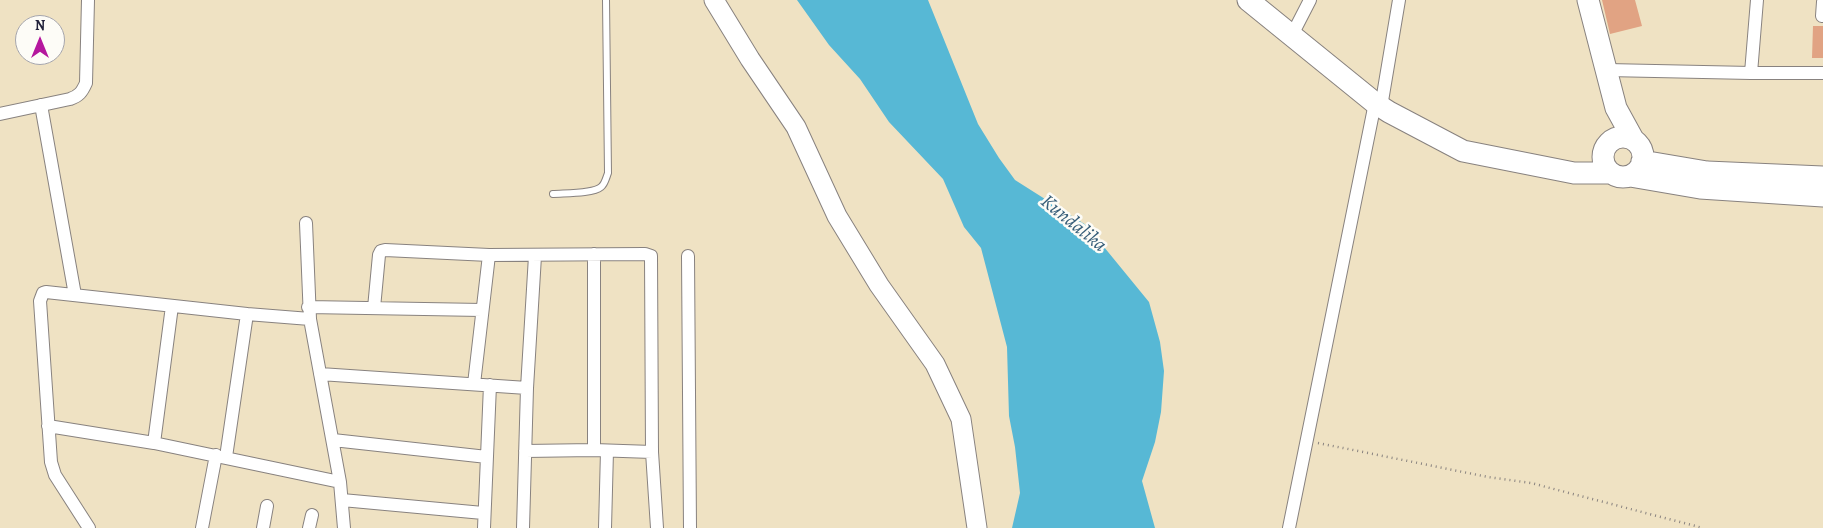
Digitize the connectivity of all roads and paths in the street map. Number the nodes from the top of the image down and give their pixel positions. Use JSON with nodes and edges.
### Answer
{"nodes":[{"id":1,"x":88,"y":0,"type":"edge"},
{"id":2,"x":606,"y":0,"type":"edge"},
{"id":3,"x":714,"y":0,"type":"edge"},
{"id":4,"x":1248,"y":0,"type":"edge"},
{"id":5,"x":1310,"y":0,"type":"edge"},
{"id":6,"x":1399,"y":0,"type":"edge"},
{"id":7,"x":1588,"y":0,"type":"edge"},
{"id":8,"x":1757,"y":0,"type":"edge"},
{"id":9,"x":1823,"y":2,"type":"edge"},
{"id":10,"x":1822,"y":16,"type":"dead end"},
{"id":11,"x":1292,"y":35,"type":"junction"},
{"id":12,"x":1607,"y":70,"type":"junction"},
{"id":13,"x":1823,"y":72,"type":"edge"},
{"id":14,"x":1751,"y":73,"type":"junction"},
{"id":15,"x":41,"y":105,"type":"junction"},
{"id":16,"x":1378,"y":105,"type":"junction"},
{"id":17,"x":1616,"y":108,"type":"junction"},
{"id":18,"x":0,"y":114,"type":"edge"},
{"id":19,"x":1619,"y":161,"type":"junction"},
{"id":20,"x":1823,"y":177,"type":"edge"},
{"id":21,"x":553,"y":194,"type":"dead end"},
{"id":22,"x":1823,"y":196,"type":"edge"},
{"id":23,"x":306,"y":223,"type":"dead end"},
{"id":24,"x":594,"y":254,"type":"junction"},
{"id":25,"x":489,"y":255,"type":"junction"},
{"id":26,"x":535,"y":256,"type":"junction"},
{"id":27,"x":688,"y":256,"type":"dead end"},
{"id":28,"x":75,"y":295,"type":"junction"},
{"id":29,"x":172,"y":306,"type":"junction"},
{"id":30,"x":374,"y":308,"type":"junction"},
{"id":31,"x":482,"y":310,"type":"junction"},
{"id":32,"x":309,"y":313,"type":"junction"},
{"id":33,"x":247,"y":314,"type":"junction"},
{"id":34,"x":320,"y":374,"type":"junction"},
{"id":35,"x":474,"y":384,"type":"junction"},
{"id":36,"x":490,"y":385,"type":"junction"},
{"id":37,"x":528,"y":388,"type":"junction"},
{"id":38,"x":48,"y":426,"type":"junction"},
{"id":39,"x":333,"y":440,"type":"junction"},
{"id":40,"x":1307,"y":441,"type":"junction"},
{"id":41,"x":154,"y":443,"type":"junction"},
{"id":42,"x":594,"y":450,"type":"junction"},
{"id":43,"x":525,"y":451,"type":"junction"},
{"id":44,"x":607,"y":451,"type":"junction"},
{"id":45,"x":652,"y":452,"type":"junction"},
{"id":46,"x":221,"y":456,"type":"junction"},
{"id":47,"x":486,"y":457,"type":"junction"},
{"id":48,"x":340,"y":482,"type":"junction"},
{"id":49,"x":342,"y":500,"type":"junction"},
{"id":50,"x":267,"y":506,"type":"dead end"},
{"id":51,"x":484,"y":513,"type":"junction"},
{"id":52,"x":89,"y":528,"type":"edge"},
{"id":53,"x":202,"y":528,"type":"edge"},
{"id":54,"x":263,"y":528,"type":"edge"},
{"id":55,"x":344,"y":528,"type":"edge"},
{"id":56,"x":484,"y":528,"type":"edge"},
{"id":57,"x":523,"y":528,"type":"edge"},
{"id":58,"x":605,"y":528,"type":"edge"},
{"id":59,"x":657,"y":528,"type":"edge"},
{"id":60,"x":690,"y":528,"type":"edge"},
{"id":61,"x":977,"y":528,"type":"edge"},
{"id":62,"x":1289,"y":528,"type":"edge"},
{"id":63,"x":1703,"y":528,"type":"edge"}],
"edges":[{"from":1,"to":15,"type":"street"},
{"from":2,"to":21,"type":"lane"},
{"from":3,"to":61,"type":"street"},
{"from":4,"to":11,"type":"main road"},
{"from":5,"to":11,"type":"street"},
{"from":6,"to":16,"type":"street"},
{"from":7,"to":12,"type":"main road"},
{"from":8,"to":14,"type":"street"},
{"from":9,"to":10,"type":"street"},
{"from":11,"to":16,"type":"main road"},
{"from":12,"to":14,"type":"street"},
{"from":12,"to":17,"type":"main road"},
{"from":13,"to":14,"type":"street"},
{"from":15,"to":18,"type":"street"},
{"from":15,"to":28,"type":"street"},
{"from":16,"to":19,"type":"main road"},
{"from":16,"to":40,"type":"street"},
{"from":17,"to":19,"type":"main road"},
{"from":17,"to":19,"type":"main road"},
{"from":19,"to":20,"type":"main road"},
{"from":19,"to":22,"type":"main road"},
{"from":23,"to":32,"type":"street"},
{"from":24,"to":26,"type":"street"},
{"from":24,"to":42,"type":"street"},
{"from":24,"to":45,"type":"street"},
{"from":25,"to":26,"type":"street"},
{"from":25,"to":30,"type":"street"},
{"from":25,"to":31,"type":"street"},
{"from":26,"to":37,"type":"street"},
{"from":27,"to":60,"type":"street"},
{"from":28,"to":29,"type":"street"},
{"from":28,"to":38,"type":"street"},
{"from":29,"to":33,"type":"street"},
{"from":29,"to":41,"type":"street"},
{"from":30,"to":31,"type":"street"},
{"from":30,"to":32,"type":"street"},
{"from":31,"to":35,"type":"street"},
{"from":32,"to":33,"type":"street"},
{"from":32,"to":34,"type":"street"},
{"from":33,"to":46,"type":"street"},
{"from":34,"to":35,"type":"street"},
{"from":34,"to":39,"type":"street"},
{"from":35,"to":36,"type":"street"},
{"from":36,"to":37,"type":"street"},
{"from":36,"to":47,"type":"street"},
{"from":37,"to":43,"type":"street"},
{"from":38,"to":41,"type":"street"},
{"from":38,"to":52,"type":"street"},
{"from":39,"to":47,"type":"street"},
{"from":39,"to":48,"type":"street"},
{"from":40,"to":62,"type":"street"},
{"from":40,"to":63,"type":"path"},
{"from":41,"to":46,"type":"street"},
{"from":42,"to":43,"type":"street"},
{"from":42,"to":44,"type":"street"},
{"from":43,"to":57,"type":"street"},
{"from":44,"to":45,"type":"street"},
{"from":44,"to":58,"type":"street"},
{"from":45,"to":59,"type":"street"},
{"from":46,"to":48,"type":"street"},
{"from":46,"to":53,"type":"street"},
{"from":47,"to":51,"type":"street"},
{"from":48,"to":49,"type":"street"},
{"from":49,"to":51,"type":"street"},
{"from":49,"to":55,"type":"street"},
{"from":50,"to":54,"type":"street"},
{"from":51,"to":56,"type":"street"}]}
